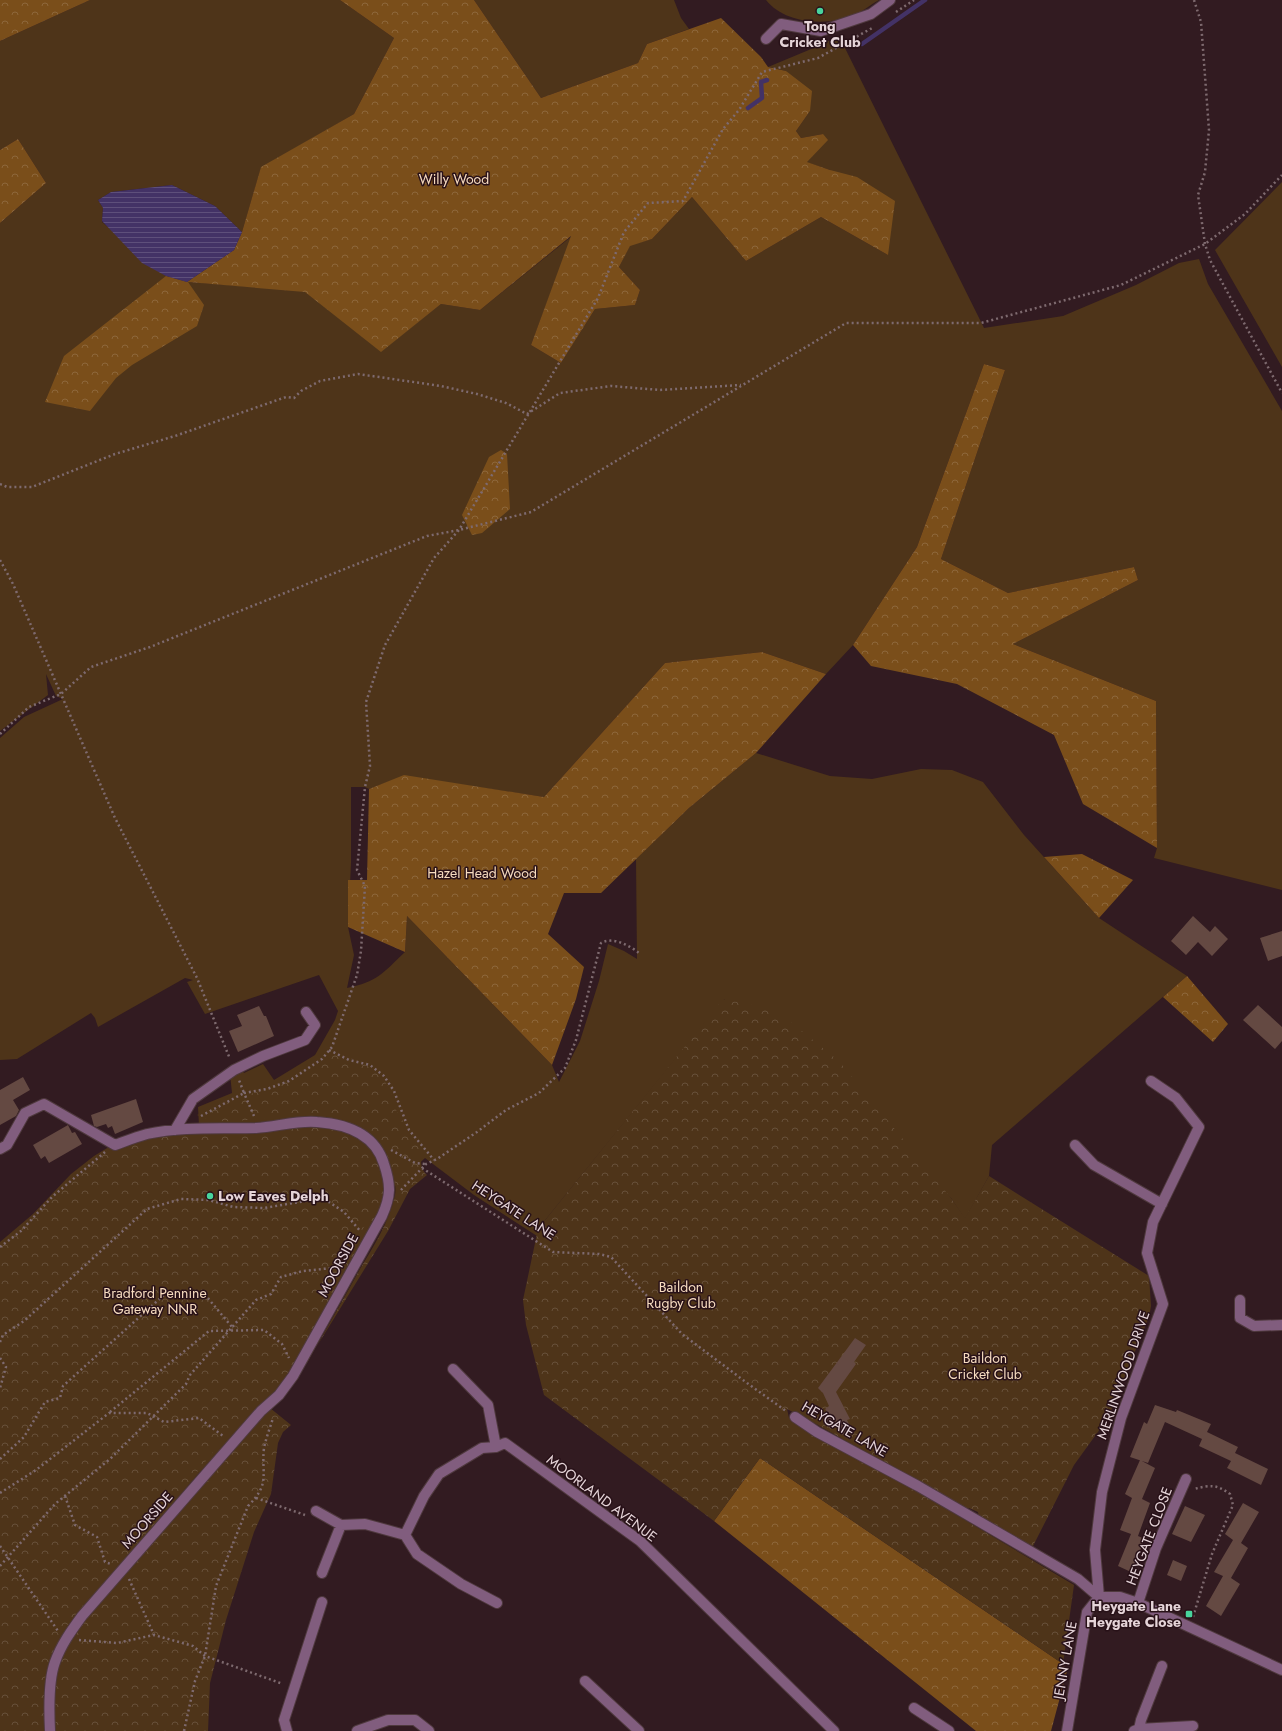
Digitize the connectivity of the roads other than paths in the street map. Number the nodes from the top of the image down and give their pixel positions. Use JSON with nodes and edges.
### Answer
{"nodes":[{"id":1,"x":890,"y":0,"type":"edge"},
{"id":2,"x":766,"y":38,"type":"dead end"},
{"id":3,"x":306,"y":1012,"type":"dead end"},
{"id":4,"x":1151,"y":1081,"type":"dead end"},
{"id":5,"x":175,"y":1130,"type":"junction"},
{"id":6,"x":1075,"y":1145,"type":"dead end"},
{"id":7,"x":0,"y":1149,"type":"edge"},
{"id":8,"x":1162,"y":1204,"type":"junction"},
{"id":9,"x":1240,"y":1300,"type":"dead end"},
{"id":10,"x":1282,"y":1325,"type":"edge"},
{"id":11,"x":452,"y":1369,"type":"dead end"},
{"id":12,"x":795,"y":1417,"type":"road end"},
{"id":13,"x":496,"y":1447,"type":"junction"},
{"id":14,"x":1186,"y":1479,"type":"dead end"},
{"id":15,"x":316,"y":1511,"type":"road end"},
{"id":16,"x":341,"y":1526,"type":"junction"},
{"id":17,"x":405,"y":1536,"type":"junction"},
{"id":18,"x":322,"y":1573,"type":"dead end"},
{"id":19,"x":1099,"y":1598,"type":"junction"},
{"id":20,"x":322,"y":1602,"type":"dead end"},
{"id":21,"x":497,"y":1603,"type":"dead end"},
{"id":22,"x":1138,"y":1603,"type":"junction"},
{"id":23,"x":1162,"y":1666,"type":"dead end"},
{"id":24,"x":1282,"y":1670,"type":"edge"},
{"id":25,"x":586,"y":1681,"type":"dead end"},
{"id":26,"x":914,"y":1708,"type":"dead end"},
{"id":27,"x":1193,"y":1726,"type":"dead end"},
{"id":28,"x":1137,"y":1730,"type":"edge"},
{"id":29,"x":50,"y":1731,"type":"edge"},
{"id":30,"x":287,"y":1731,"type":"edge"},
{"id":31,"x":357,"y":1731,"type":"edge"},
{"id":32,"x":429,"y":1731,"type":"edge"},
{"id":33,"x":639,"y":1731,"type":"edge"},
{"id":34,"x":834,"y":1731,"type":"edge"},
{"id":35,"x":948,"y":1731,"type":"edge"},
{"id":36,"x":1069,"y":1731,"type":"edge"}],
"edges":[{"from":1,"to":2,"type":"street"},
{"from":3,"to":5,"type":"street"},
{"from":4,"to":8,"type":"street","name":"MERLINWOOD DRIVE"},
{"from":5,"to":7,"type":"street","name":"MOORSIDE"},
{"from":5,"to":29,"type":"street","name":"MOORSIDE"},
{"from":6,"to":8,"type":"street"},
{"from":8,"to":19,"type":"street","name":"MERLINWOOD DRIVE"},
{"from":9,"to":10,"type":"street"},
{"from":11,"to":13,"type":"street"},
{"from":12,"to":19,"type":"street","name":"HEYGATE LANE"},
{"from":13,"to":17,"type":"street","name":"MOORLAND AVENUE"},
{"from":13,"to":34,"type":"street","name":"MOORLAND AVENUE"},
{"from":14,"to":22,"type":"street","name":"HEYGATE CLOSE"},
{"from":15,"to":16,"type":"street"},
{"from":16,"to":17,"type":"street"},
{"from":16,"to":18,"type":"street"},
{"from":17,"to":21,"type":"street"},
{"from":19,"to":22,"type":"street"},
{"from":19,"to":36,"type":"street","name":"JENNY LANE"},
{"from":20,"to":30,"type":"street"},
{"from":22,"to":24,"type":"street"},
{"from":23,"to":28,"type":"street"},
{"from":25,"to":33,"type":"street"},
{"from":26,"to":35,"type":"street"},
{"from":27,"to":28,"type":"street"},
{"from":31,"to":32,"type":"street"}]}
